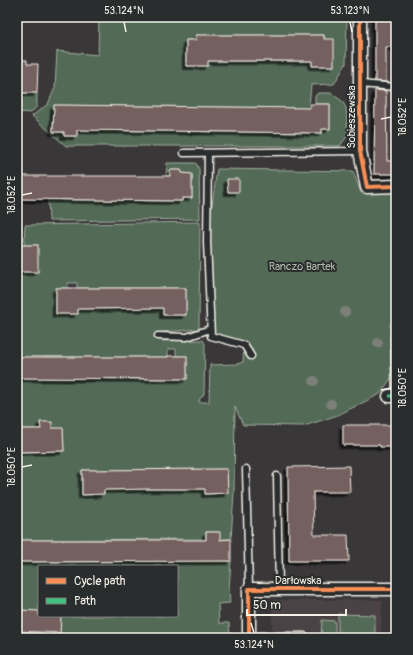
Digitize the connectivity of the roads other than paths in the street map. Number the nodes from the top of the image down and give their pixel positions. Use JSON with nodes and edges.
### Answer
{"nodes":[{"id":1,"x":360,"y":17,"type":"edge"},
{"id":2,"x":360,"y":84,"type":"junction"},
{"id":3,"x":360,"y":151,"type":"junction"},
{"id":4,"x":184,"y":153,"type":"dead end"},
{"id":5,"x":208,"y":154,"type":"junction"},
{"id":6,"x":396,"y":154,"type":"edge"},
{"id":7,"x":396,"y":186,"type":"edge"},
{"id":8,"x":210,"y":329,"type":"junction"},
{"id":9,"x":158,"y":336,"type":"dead end"},
{"id":10,"x":396,"y":338,"type":"edge"},
{"id":11,"x":251,"y":356,"type":"dead end"},
{"id":12,"x":394,"y":396,"type":"edge"},
{"id":13,"x":246,"y":469,"type":"dead end"},
{"id":14,"x":277,"y":476,"type":"dead end"},
{"id":15,"x":249,"y":589,"type":"junction"},
{"id":16,"x":279,"y":589,"type":"junction"},
{"id":17,"x":396,"y":589,"type":"edge"},
{"id":18,"x":304,"y":636,"type":"dead end"},
{"id":19,"x":249,"y":637,"type":"edge"}],
"edges":[{"from":1,"to":2,"type":"street","name":"Sobieszewska"},
{"from":2,"to":3,"type":"street","name":"Sobieszewska"},
{"from":2,"to":6,"type":"lane"},
{"from":3,"to":5,"type":"lane"},
{"from":3,"to":7,"type":"street","name":"Sobieszewska"},
{"from":4,"to":5,"type":"lane"},
{"from":5,"to":8,"type":"lane"},
{"from":8,"to":9,"type":"lane"},
{"from":8,"to":11,"type":"lane"},
{"from":10,"to":12,"type":"lane"},
{"from":13,"to":15,"type":"lane"},
{"from":14,"to":16,"type":"lane"},
{"from":15,"to":16,"type":"street","name":"Darłowska"},
{"from":15,"to":19,"type":"street"},
{"from":16,"to":17,"type":"street","name":"Darłowska"},
{"from":18,"to":19,"type":"lane"}]}
